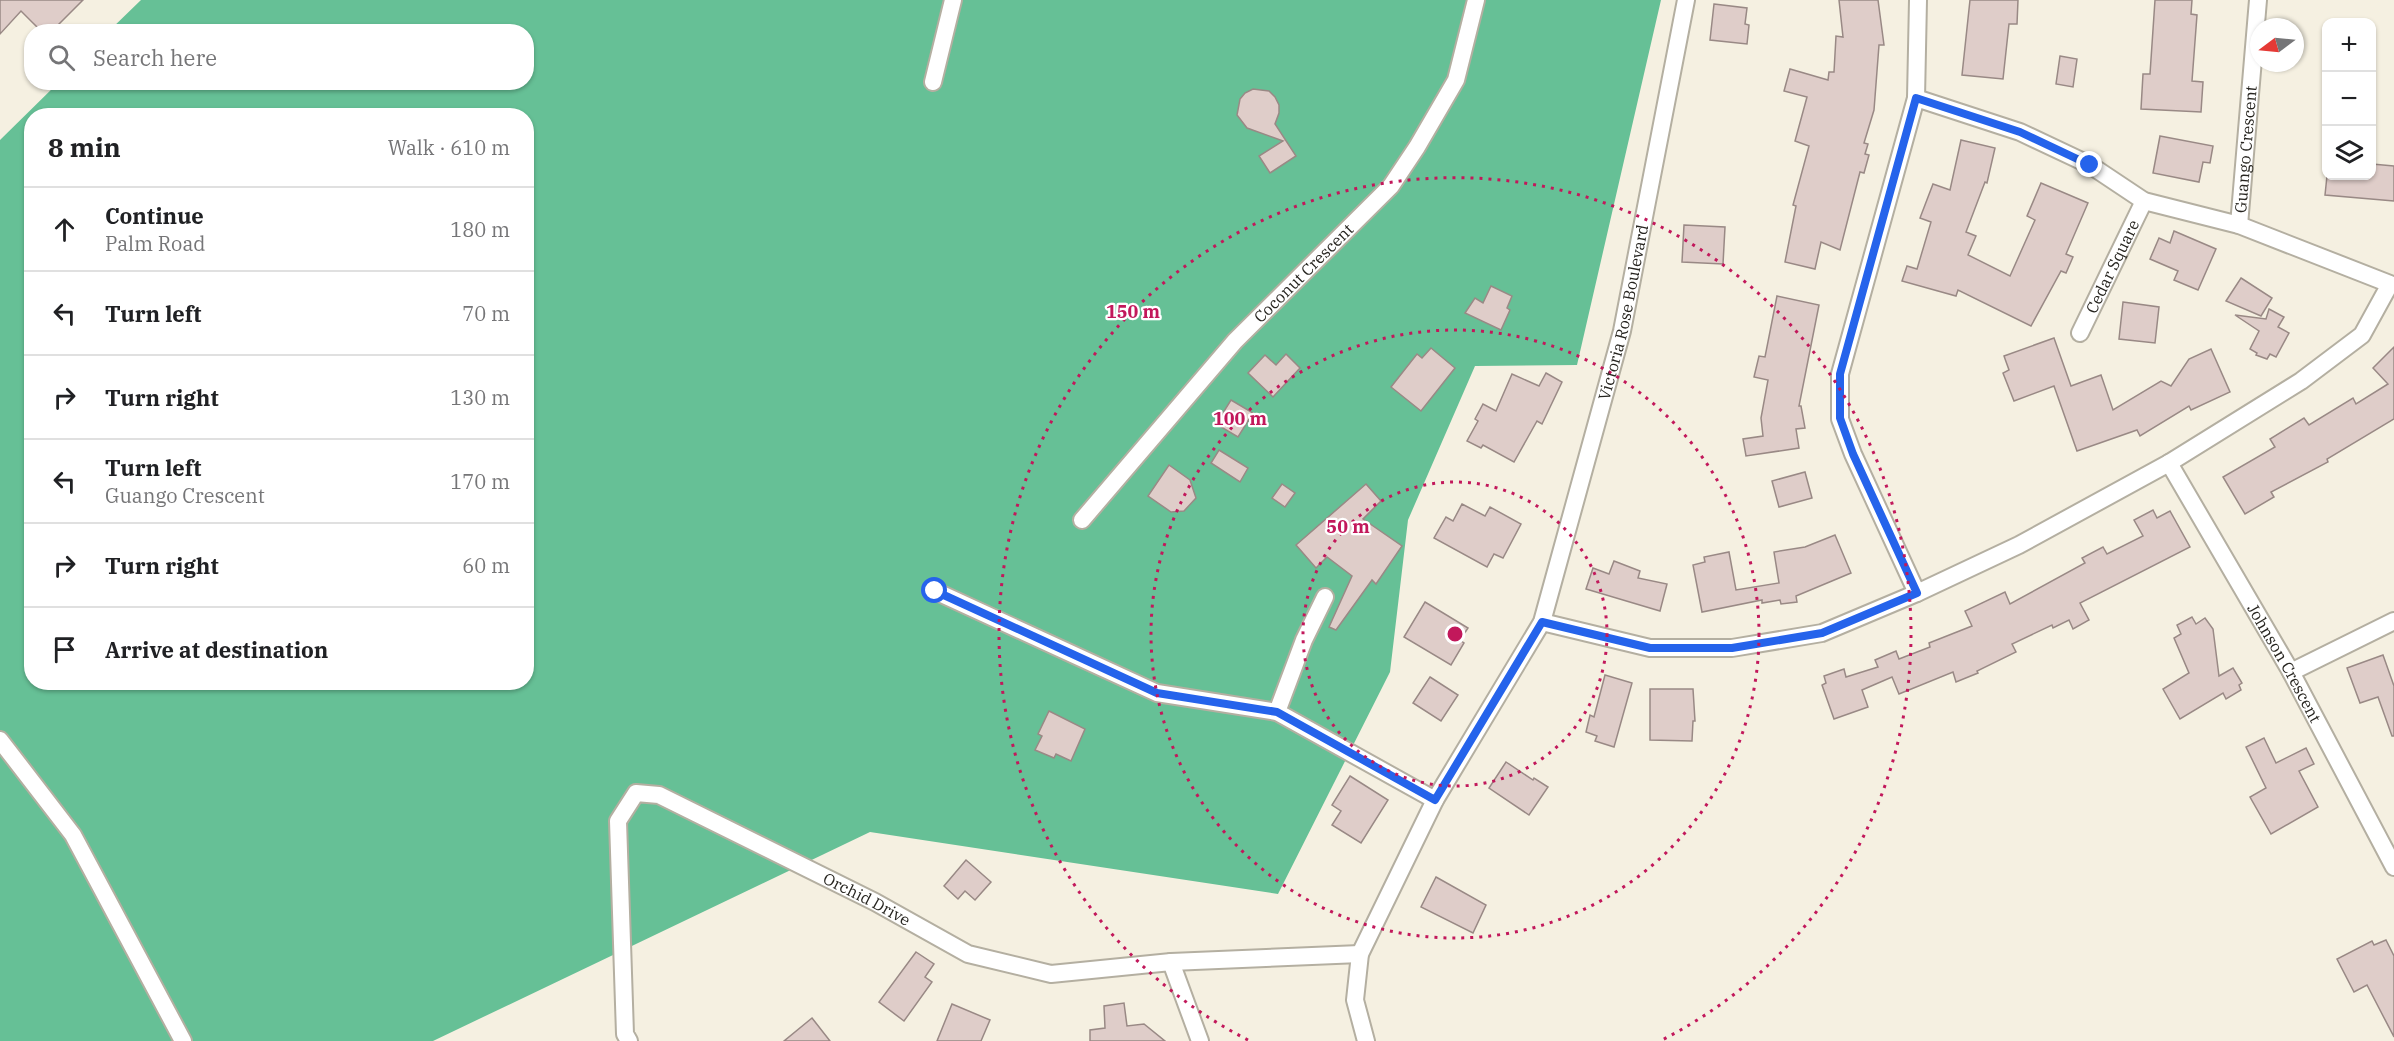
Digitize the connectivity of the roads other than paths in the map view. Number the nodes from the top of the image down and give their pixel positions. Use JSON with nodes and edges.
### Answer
{"nodes":[{"id":1,"x":953,"y":0,"type":"edge"},
{"id":2,"x":1476,"y":0,"type":"edge"},
{"id":3,"x":1686,"y":0,"type":"edge"},
{"id":4,"x":1918,"y":0,"type":"edge"},
{"id":5,"x":2258,"y":0,"type":"edge"},
{"id":6,"x":933,"y":82,"type":"dead end"},
{"id":7,"x":1916,"y":98,"type":"junction"},
{"id":8,"x":2144,"y":201,"type":"junction"},
{"id":9,"x":2239,"y":225,"type":"junction"},
{"id":10,"x":2392,"y":284,"type":"edge"},
{"id":11,"x":2080,"y":333,"type":"dead end"},
{"id":12,"x":2169,"y":464,"type":"junction"},
{"id":13,"x":1082,"y":520,"type":"dead end"},
{"id":14,"x":935,"y":591,"type":"dead end"},
{"id":15,"x":1917,"y":593,"type":"junction"},
{"id":16,"x":1325,"y":597,"type":"dead end"},
{"id":17,"x":2394,"y":621,"type":"edge"},
{"id":18,"x":1542,"y":622,"type":"junction"},
{"id":19,"x":2291,"y":672,"type":"junction"},
{"id":20,"x":1277,"y":712,"type":"junction"},
{"id":21,"x":0,"y":740,"type":"edge"},
{"id":22,"x":1435,"y":800,"type":"junction"},
{"id":23,"x":2394,"y":867,"type":"edge"},
{"id":24,"x":1360,"y":954,"type":"junction"},
{"id":25,"x":1171,"y":962,"type":"junction"},
{"id":26,"x":183,"y":1041,"type":"edge"},
{"id":27,"x":629,"y":1041,"type":"edge"},
{"id":28,"x":1200,"y":1041,"type":"edge"},
{"id":29,"x":1365,"y":1041,"type":"edge"}],
"edges":[{"from":1,"to":6,"type":"street"},
{"from":2,"to":13,"type":"street","name":"Coconut Crescent"},
{"from":3,"to":18,"type":"street","name":"Victoria Rose Boulevard"},
{"from":4,"to":7,"type":"street"},
{"from":5,"to":9,"type":"street","name":"Guango Crescent"},
{"from":7,"to":8,"type":"street"},
{"from":7,"to":15,"type":"street"},
{"from":8,"to":9,"type":"street"},
{"from":8,"to":11,"type":"street","name":"Cedar Square"},
{"from":9,"to":10,"type":"street"},
{"from":10,"to":12,"type":"street"},
{"from":12,"to":15,"type":"street"},
{"from":12,"to":19,"type":"street","name":"Johnson Crescent"},
{"from":14,"to":20,"type":"street"},
{"from":15,"to":18,"type":"street"},
{"from":16,"to":20,"type":"street"},
{"from":17,"to":19,"type":"street"},
{"from":18,"to":22,"type":"street","name":"Victoria Rose Boulevard"},
{"from":19,"to":23,"type":"street","name":"Johnson Crescent"},
{"from":20,"to":22,"type":"street"},
{"from":21,"to":26,"type":"street"},
{"from":22,"to":24,"type":"street","name":"Victoria Rose Boulevard"},
{"from":24,"to":25,"type":"street","name":"Orchid Drive"},
{"from":24,"to":29,"type":"street"},
{"from":25,"to":27,"type":"street","name":"Orchid Drive"},
{"from":25,"to":28,"type":"street"}]}
